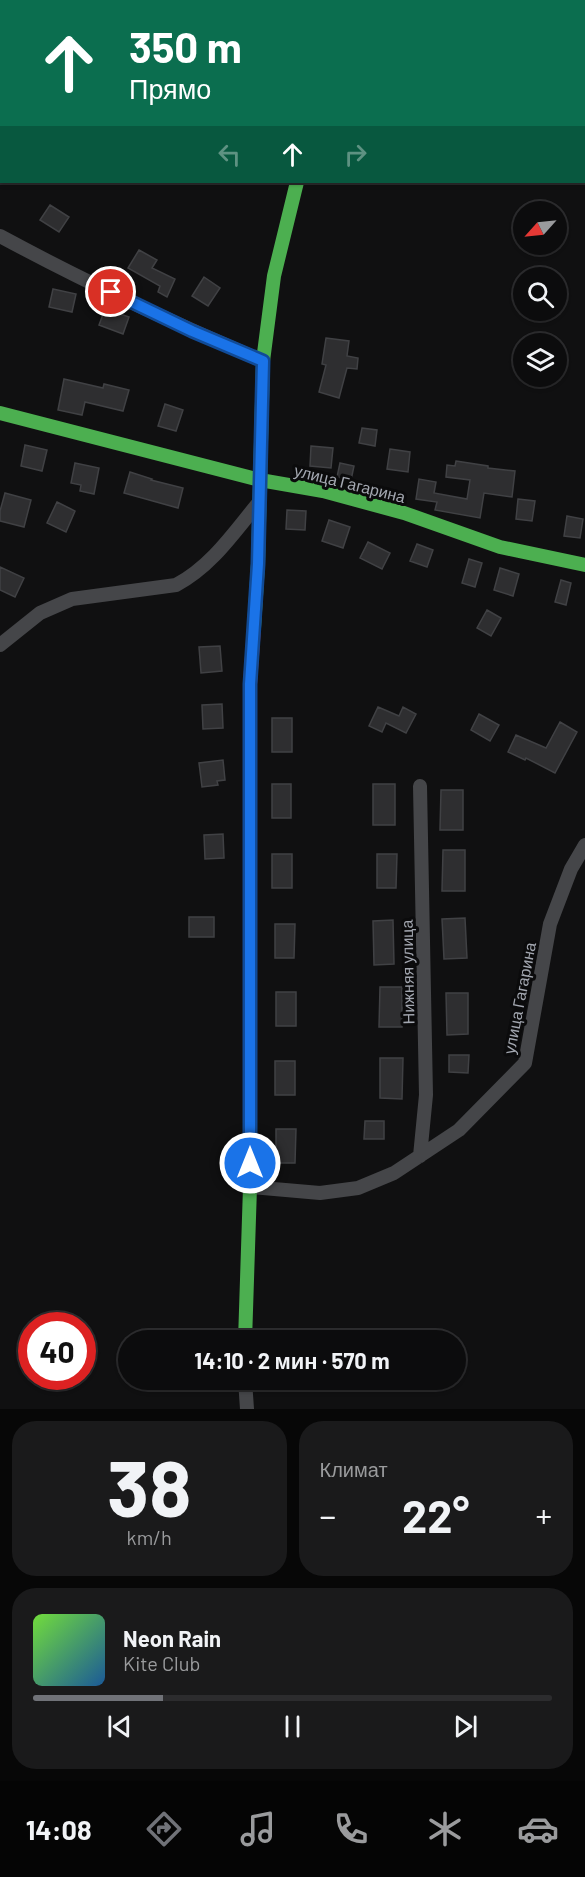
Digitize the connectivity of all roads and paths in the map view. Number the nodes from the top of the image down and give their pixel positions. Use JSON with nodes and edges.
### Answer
{"nodes":[{"id":1,"x":297,"y":183,"type":"edge"},
{"id":2,"x":0,"y":236,"type":"edge"},
{"id":3,"x":263,"y":361,"type":"junction"},
{"id":4,"x":0,"y":414,"type":"edge"},
{"id":5,"x":260,"y":480,"type":"junction"},
{"id":6,"x":260,"y":501,"type":"junction"},
{"id":7,"x":585,"y":565,"type":"edge"},
{"id":8,"x":0,"y":645,"type":"edge"},
{"id":9,"x":420,"y":786,"type":"dead end"},
{"id":10,"x":585,"y":844,"type":"edge"},
{"id":11,"x":420,"y":1156,"type":"junction"},
{"id":12,"x":250,"y":1187,"type":"junction"},
{"id":13,"x":246,"y":1330,"type":"edge"},
{"id":14,"x":246,"y":1390,"type":"edge"},
{"id":15,"x":247,"y":1409,"type":"edge"}],
"edges":[{"from":1,"to":3,"type":"street"},
{"from":2,"to":3,"type":"street"},
{"from":3,"to":5,"type":"street"},
{"from":4,"to":5,"type":"street","name":"улица Гагарина"},
{"from":5,"to":6,"type":"street"},
{"from":5,"to":7,"type":"street","name":"улица Гагарина"},
{"from":6,"to":8,"type":"street"},
{"from":6,"to":12,"type":"street"},
{"from":9,"to":11,"type":"street","name":"Нижняя улица"},
{"from":10,"to":11,"type":"street","name":"улица Гагарина"},
{"from":11,"to":12,"type":"street","name":"улица Гагарина"},
{"from":12,"to":13,"type":"street"},
{"from":14,"to":15,"type":"street"}]}
